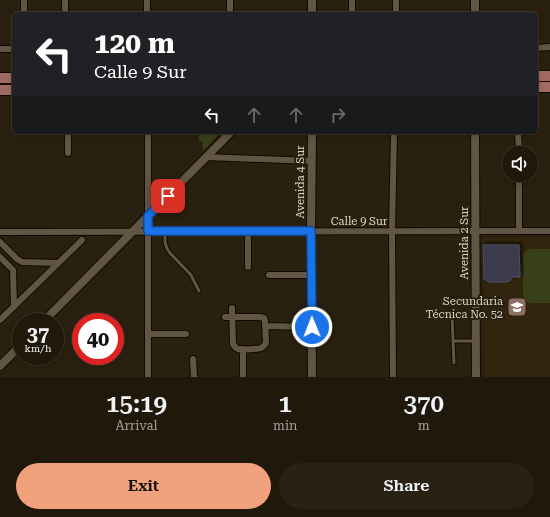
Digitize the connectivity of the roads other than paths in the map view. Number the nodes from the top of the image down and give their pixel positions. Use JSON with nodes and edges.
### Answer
{"nodes":[{"id":1,"x":24,"y":0,"type":"edge"},
{"id":2,"x":65,"y":0,"type":"edge"},
{"id":3,"x":147,"y":0,"type":"edge"},
{"id":4,"x":230,"y":0,"type":"edge"},
{"id":5,"x":312,"y":0,"type":"edge"},
{"id":6,"x":352,"y":0,"type":"edge"},
{"id":7,"x":396,"y":0,"type":"edge"},
{"id":8,"x":475,"y":0,"type":"edge"},
{"id":9,"x":24,"y":12,"type":"edge"},
{"id":10,"x":65,"y":12,"type":"edge"},
{"id":11,"x":147,"y":12,"type":"edge"},
{"id":12,"x":230,"y":12,"type":"edge"},
{"id":13,"x":312,"y":12,"type":"edge"},
{"id":14,"x":352,"y":12,"type":"edge"},
{"id":15,"x":396,"y":12,"type":"edge"},
{"id":16,"x":475,"y":12,"type":"edge"},
{"id":17,"x":538,"y":48,"type":"edge"},
{"id":18,"x":550,"y":48,"type":"edge"},
{"id":19,"x":0,"y":49,"type":"edge"},
{"id":20,"x":12,"y":49,"type":"edge"},
{"id":21,"x":538,"y":76,"type":"edge"},
{"id":22,"x":550,"y":76,"type":"edge"},
{"id":23,"x":0,"y":78,"type":"edge"},
{"id":24,"x":12,"y":78,"type":"edge"},
{"id":25,"x":538,"y":87,"type":"edge"},
{"id":26,"x":550,"y":87,"type":"edge"},
{"id":27,"x":0,"y":90,"type":"edge"},
{"id":28,"x":12,"y":90,"type":"edge"},
{"id":29,"x":68,"y":134,"type":"edge"},
{"id":30,"x":148,"y":134,"type":"edge"},
{"id":31,"x":229,"y":134,"type":"edge"},
{"id":32,"x":312,"y":134,"type":"edge"},
{"id":33,"x":394,"y":134,"type":"edge"},
{"id":34,"x":475,"y":134,"type":"edge"},
{"id":35,"x":518,"y":134,"type":"edge"},
{"id":36,"x":519,"y":146,"type":"edge"},
{"id":37,"x":68,"y":154,"type":"dead end"},
{"id":38,"x":206,"y":157,"type":"junction"},
{"id":39,"x":312,"y":161,"type":"junction"},
{"id":40,"x":519,"y":182,"type":"edge"},
{"id":41,"x":148,"y":216,"type":"junction"},
{"id":42,"x":133,"y":231,"type":"junction"},
{"id":43,"x":148,"y":231,"type":"junction"},
{"id":44,"x":166,"y":231,"type":"junction"},
{"id":45,"x":248,"y":231,"type":"junction"},
{"id":46,"x":311,"y":231,"type":"junction"},
{"id":47,"x":392,"y":231,"type":"junction"},
{"id":48,"x":475,"y":231,"type":"junction"},
{"id":49,"x":519,"y":231,"type":"junction"},
{"id":50,"x":550,"y":231,"type":"edge"},
{"id":51,"x":0,"y":232,"type":"edge"},
{"id":52,"x":82,"y":240,"type":"dead end"},
{"id":53,"x":0,"y":242,"type":"edge"},
{"id":54,"x":0,"y":257,"type":"edge"},
{"id":55,"x":57,"y":264,"type":"junction"},
{"id":56,"x":248,"y":267,"type":"dead end"},
{"id":57,"x":312,"y":275,"type":"junction"},
{"id":58,"x":270,"y":276,"type":"dead end"},
{"id":59,"x":199,"y":291,"type":"dead end"},
{"id":60,"x":14,"y":306,"type":"junction"},
{"id":61,"x":232,"y":308,"type":"dead end"},
{"id":62,"x":52,"y":313,"type":"edge"},
{"id":63,"x":452,"y":316,"type":"dead end"},
{"id":64,"x":229,"y":317,"type":"junction"},
{"id":65,"x":0,"y":320,"type":"edge"},
{"id":66,"x":265,"y":326,"type":"junction"},
{"id":67,"x":312,"y":327,"type":"junction"},
{"id":68,"x":148,"y":334,"type":"junction"},
{"id":69,"x":186,"y":334,"type":"dead end"},
{"id":70,"x":453,"y":340,"type":"junction"},
{"id":71,"x":476,"y":341,"type":"junction"},
{"id":72,"x":242,"y":349,"type":"junction"},
{"id":73,"x":12,"y":354,"type":"edge"},
{"id":74,"x":193,"y":359,"type":"dead end"},
{"id":75,"x":454,"y":363,"type":"dead end"},
{"id":76,"x":0,"y":366,"type":"edge"},
{"id":77,"x":148,"y":377,"type":"edge"},
{"id":78,"x":194,"y":377,"type":"edge"},
{"id":79,"x":243,"y":377,"type":"edge"},
{"id":80,"x":312,"y":377,"type":"edge"},
{"id":81,"x":393,"y":377,"type":"edge"},
{"id":82,"x":476,"y":377,"type":"edge"}],
"edges":[{"from":1,"to":9,"type":"street"},
{"from":2,"to":10,"type":"street"},
{"from":3,"to":11,"type":"street"},
{"from":4,"to":12,"type":"street"},
{"from":5,"to":13,"type":"street"},
{"from":6,"to":14,"type":"street"},
{"from":7,"to":15,"type":"street"},
{"from":8,"to":16,"type":"street"},
{"from":17,"to":18,"type":"street"},
{"from":19,"to":20,"type":"street"},
{"from":21,"to":22,"type":"main road"},
{"from":23,"to":24,"type":"main road"},
{"from":25,"to":26,"type":"main road"},
{"from":27,"to":28,"type":"main road"},
{"from":29,"to":37,"type":"street"},
{"from":30,"to":41,"type":"street"},
{"from":31,"to":38,"type":"street"},
{"from":32,"to":39,"type":"street","name":"Avenida 4 Sur"},
{"from":33,"to":47,"type":"street"},
{"from":34,"to":48,"type":"street","name":"Avenida 2 Sur"},
{"from":35,"to":36,"type":"street"},
{"from":38,"to":39,"type":"street"},
{"from":38,"to":41,"type":"street"},
{"from":39,"to":46,"type":"street","name":"Avenida 4 Sur"},
{"from":40,"to":49,"type":"street"},
{"from":41,"to":42,"type":"street"},
{"from":41,"to":43,"type":"street"},
{"from":42,"to":43,"type":"street","name":"Calle 9 Sur"},
{"from":42,"to":51,"type":"street","name":"Calle 9 Sur"},
{"from":42,"to":62,"type":"street"},
{"from":43,"to":44,"type":"street","name":"Calle 9 Sur"},
{"from":43,"to":68,"type":"street"},
{"from":44,"to":45,"type":"street","name":"Calle 9 Sur"},
{"from":44,"to":59,"type":"lane"},
{"from":45,"to":46,"type":"street","name":"Calle 9 Sur"},
{"from":45,"to":56,"type":"street"},
{"from":46,"to":47,"type":"street","name":"Calle 9 Sur"},
{"from":46,"to":57,"type":"street","name":"Avenida 4 Sur"},
{"from":47,"to":48,"type":"street","name":"Calle 9 Sur"},
{"from":47,"to":81,"type":"street"},
{"from":48,"to":49,"type":"street","name":"Calle 9 Sur"},
{"from":48,"to":71,"type":"street","name":"Avenida 2 Sur"},
{"from":49,"to":50,"type":"street","name":"Calle 9 Sur"},
{"from":52,"to":55,"type":"street"},
{"from":53,"to":55,"type":"street"},
{"from":54,"to":60,"type":"street"},
{"from":55,"to":60,"type":"street"},
{"from":57,"to":58,"type":"street"},
{"from":57,"to":67,"type":"street","name":"Avenida 4 Sur"},
{"from":60,"to":65,"type":"street"},
{"from":61,"to":64,"type":"street"},
{"from":63,"to":70,"type":"lane"},
{"from":64,"to":66,"type":"street"},
{"from":64,"to":72,"type":"street"},
{"from":66,"to":67,"type":"street"},
{"from":66,"to":72,"type":"street"},
{"from":67,"to":80,"type":"street","name":"Avenida 4 Sur"},
{"from":68,"to":69,"type":"street"},
{"from":68,"to":77,"type":"street"},
{"from":70,"to":71,"type":"lane"},
{"from":70,"to":75,"type":"lane"},
{"from":71,"to":82,"type":"street","name":"Avenida 2 Sur"},
{"from":72,"to":79,"type":"street"},
{"from":73,"to":76,"type":"street"},
{"from":74,"to":78,"type":"street"}]}
